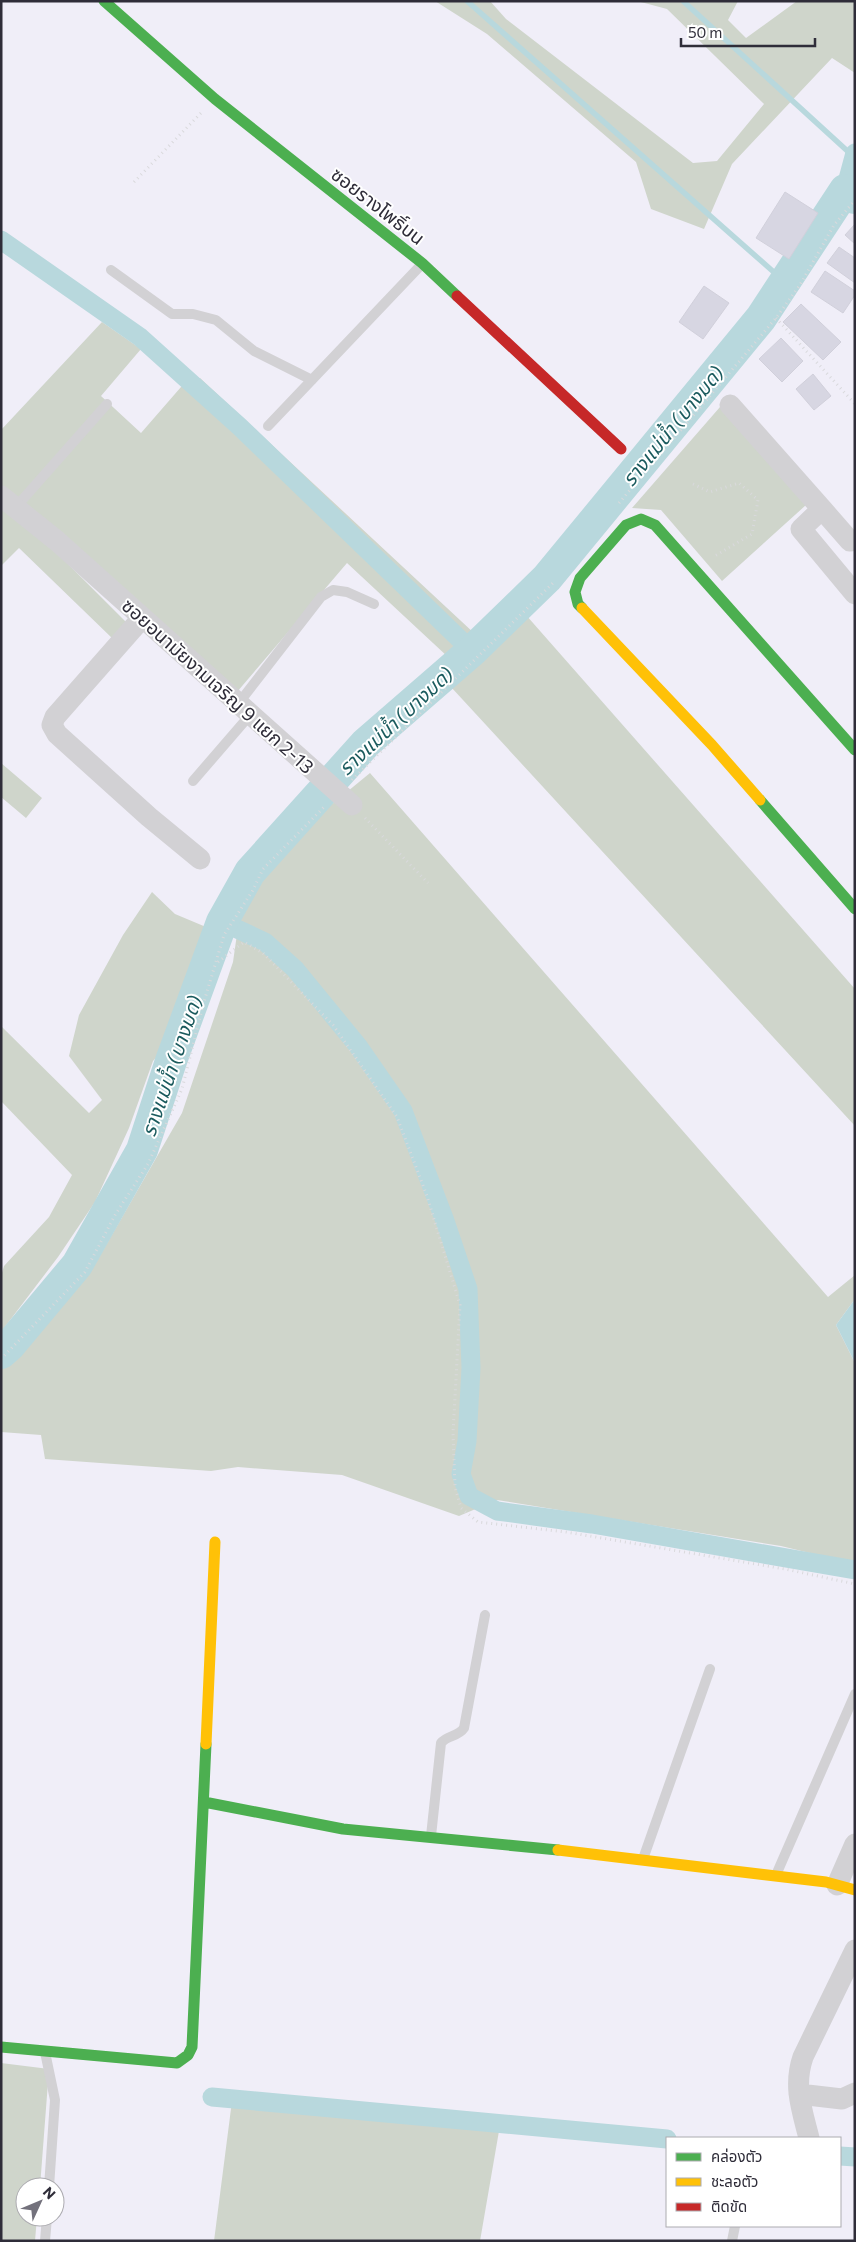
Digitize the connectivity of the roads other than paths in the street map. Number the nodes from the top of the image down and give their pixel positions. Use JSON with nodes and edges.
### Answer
{"nodes":[{"id":1,"x":104,"y":1,"type":"edge"},
{"id":2,"x":422,"y":263,"type":"junction"},
{"id":3,"x":111,"y":270,"type":"dead end"},
{"id":4,"x":312,"y":380,"type":"junction"},
{"id":5,"x":107,"y":404,"type":"dead end"},
{"id":6,"x":730,"y":405,"type":"dead end"},
{"id":7,"x":268,"y":426,"type":"dead end"},
{"id":8,"x":621,"y":448,"type":"dead end"},
{"id":9,"x":8,"y":502,"type":"edge"},
{"id":10,"x":822,"y":509,"type":"junction"},
{"id":11,"x":850,"y":541,"type":"dead end"},
{"id":12,"x":855,"y":594,"type":"edge"},
{"id":13,"x":374,"y":604,"type":"dead end"},
{"id":14,"x":142,"y":618,"type":"junction"},
{"id":15,"x":244,"y":709,"type":"junction"},
{"id":16,"x":855,"y":750,"type":"edge"},
{"id":17,"x":193,"y":781,"type":"dead end"},
{"id":18,"x":352,"y":805,"type":"road end"},
{"id":19,"x":200,"y":859,"type":"dead end"},
{"id":20,"x":855,"y":908,"type":"edge"},
{"id":21,"x":215,"y":1542,"type":"dead end"},
{"id":22,"x":484,"y":1615,"type":"dead end"},
{"id":23,"x":710,"y":1670,"type":"dead end"},
{"id":24,"x":855,"y":1694,"type":"edge"},
{"id":25,"x":204,"y":1802,"type":"junction"},
{"id":26,"x":431,"y":1837,"type":"junction"},
{"id":27,"x":855,"y":1844,"type":"edge"},
{"id":28,"x":643,"y":1860,"type":"junction"},
{"id":29,"x":776,"y":1876,"type":"junction"},
{"id":30,"x":846,"y":1888,"type":"edge"},
{"id":31,"x":855,"y":1950,"type":"edge"},
{"id":32,"x":1,"y":2047,"type":"edge"},
{"id":33,"x":44,"y":2051,"type":"junction"},
{"id":34,"x":855,"y":2093,"type":"edge"},
{"id":35,"x":798,"y":2094,"type":"junction"},
{"id":36,"x":809,"y":2137,"type":"edge"},
{"id":37,"x":50,"y":2177,"type":"edge"},
{"id":38,"x":46,"y":2227,"type":"edge"},
{"id":39,"x":735,"y":2227,"type":"edge"},
{"id":40,"x":45,"y":2241,"type":"edge"},
{"id":41,"x":732,"y":2241,"type":"edge"}],
"edges":[{"from":1,"to":2,"type":"street","name":"ซอยรางโพธิ์บน"},
{"from":2,"to":4,"type":"lane"},
{"from":2,"to":8,"type":"street","name":"ซอยรางโพธิ์บน"},
{"from":3,"to":4,"type":"lane"},
{"from":4,"to":7,"type":"lane"},
{"from":5,"to":9,"type":"lane"},
{"from":6,"to":10,"type":"street"},
{"from":9,"to":14,"type":"street","name":"ซอยอนามัยงามเจริญ 9 แยก 2-13"},
{"from":10,"to":11,"type":"street"},
{"from":10,"to":12,"type":"street"},
{"from":13,"to":15,"type":"lane"},
{"from":14,"to":15,"type":"street","name":"ซอยอนามัยงามเจริญ 9 แยก 2-13"},
{"from":14,"to":19,"type":"street"},
{"from":15,"to":17,"type":"lane"},
{"from":15,"to":18,"type":"street","name":"ซอยอนามัยงามเจริญ 9 แยก 2-13"},
{"from":16,"to":20,"type":"street"},
{"from":21,"to":25,"type":"street"},
{"from":22,"to":26,"type":"lane"},
{"from":23,"to":28,"type":"lane"},
{"from":24,"to":29,"type":"lane"},
{"from":25,"to":26,"type":"street"},
{"from":25,"to":33,"type":"street"},
{"from":26,"to":28,"type":"street"},
{"from":27,"to":30,"type":"street"},
{"from":28,"to":29,"type":"street"},
{"from":29,"to":30,"type":"street"},
{"from":31,"to":35,"type":"street"},
{"from":32,"to":33,"type":"street"},
{"from":33,"to":37,"type":"lane"},
{"from":34,"to":35,"type":"street"},
{"from":35,"to":36,"type":"street"},
{"from":38,"to":40,"type":"lane"},
{"from":39,"to":41,"type":"lane"}]}
